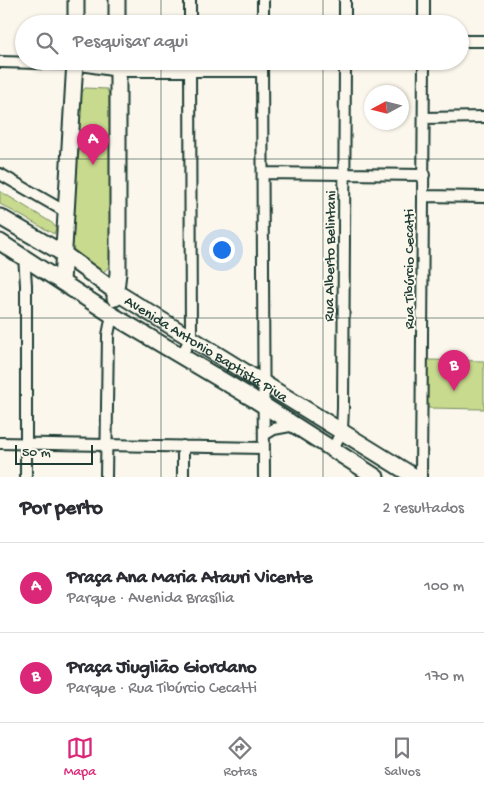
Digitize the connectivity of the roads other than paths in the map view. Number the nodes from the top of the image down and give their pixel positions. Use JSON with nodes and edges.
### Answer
{"nodes":[{"id":1,"x":76,"y":0,"type":"edge"},
{"id":2,"x":117,"y":0,"type":"edge"},
{"id":3,"x":190,"y":0,"type":"edge"},
{"id":4,"x":263,"y":0,"type":"edge"},
{"id":5,"x":345,"y":0,"type":"edge"},
{"id":6,"x":424,"y":0,"type":"edge"},
{"id":7,"x":76,"y":15,"type":"edge"},
{"id":8,"x":117,"y":15,"type":"edge"},
{"id":9,"x":190,"y":15,"type":"edge"},
{"id":10,"x":263,"y":15,"type":"edge"},
{"id":11,"x":345,"y":15,"type":"edge"},
{"id":12,"x":424,"y":15,"type":"edge"},
{"id":13,"x":469,"y":41,"type":"edge"},
{"id":14,"x":484,"y":41,"type":"edge"},
{"id":15,"x":0,"y":62,"type":"edge"},
{"id":16,"x":15,"y":62,"type":"edge"},
{"id":17,"x":75,"y":70,"type":"edge"},
{"id":18,"x":118,"y":70,"type":"edge"},
{"id":19,"x":190,"y":70,"type":"edge"},
{"id":20,"x":262,"y":70,"type":"edge"},
{"id":21,"x":345,"y":70,"type":"edge"},
{"id":22,"x":424,"y":70,"type":"edge"},
{"id":23,"x":484,"y":117,"type":"edge"},
{"id":24,"x":424,"y":118,"type":"junction"},
{"id":25,"x":264,"y":173,"type":"junction"},
{"id":26,"x":0,"y":174,"type":"edge"},
{"id":27,"x":345,"y":174,"type":"junction"},
{"id":28,"x":424,"y":175,"type":"junction"},
{"id":29,"x":424,"y":196,"type":"junction"},
{"id":30,"x":484,"y":197,"type":"edge"},
{"id":31,"x":66,"y":212,"type":"junction"},
{"id":32,"x":0,"y":216,"type":"edge"},
{"id":33,"x":0,"y":242,"type":"edge"},
{"id":34,"x":64,"y":254,"type":"junction"},
{"id":35,"x":24,"y":256,"type":"junction"},
{"id":36,"x":62,"y":282,"type":"junction"},
{"id":37,"x":116,"y":292,"type":"junction"},
{"id":38,"x":112,"y":315,"type":"junction"},
{"id":39,"x":191,"y":337,"type":"junction"},
{"id":40,"x":182,"y":355,"type":"junction"},
{"id":41,"x":264,"y":382,"type":"junction"},
{"id":42,"x":264,"y":406,"type":"junction"},
{"id":43,"x":294,"y":425,"type":"junction"},
{"id":44,"x":342,"y":430,"type":"junction"},
{"id":45,"x":264,"y":435,"type":"junction"},
{"id":46,"x":0,"y":443,"type":"edge"},
{"id":47,"x":26,"y":444,"type":"junction"},
{"id":48,"x":106,"y":444,"type":"junction"},
{"id":49,"x":183,"y":446,"type":"junction"},
{"id":50,"x":264,"y":448,"type":"junction"},
{"id":51,"x":334,"y":449,"type":"junction"},
{"id":52,"x":26,"y":477,"type":"edge"},
{"id":53,"x":106,"y":477,"type":"edge"},
{"id":54,"x":183,"y":477,"type":"edge"},
{"id":55,"x":264,"y":477,"type":"edge"},
{"id":56,"x":376,"y":477,"type":"edge"},
{"id":57,"x":415,"y":477,"type":"edge"},
{"id":58,"x":421,"y":477,"type":"edge"}],
"edges":[{"from":1,"to":7,"type":"main road"},
{"from":2,"to":8,"type":"main road"},
{"from":3,"to":9,"type":"street"},
{"from":4,"to":10,"type":"street"},
{"from":5,"to":11,"type":"street"},
{"from":6,"to":12,"type":"street"},
{"from":13,"to":14,"type":"street"},
{"from":15,"to":16,"type":"street"},
{"from":17,"to":31,"type":"main road"},
{"from":18,"to":37,"type":"main road"},
{"from":19,"to":39,"type":"street"},
{"from":20,"to":25,"type":"street"},
{"from":21,"to":27,"type":"street","name":"Rua Alberto Belintani"},
{"from":22,"to":24,"type":"street","name":"Rua Tibúrcio Cecatti"},
{"from":23,"to":24,"type":"street"},
{"from":24,"to":28,"type":"street","name":"Rua Tibúrcio Cecatti"},
{"from":25,"to":27,"type":"street"},
{"from":25,"to":41,"type":"street"},
{"from":26,"to":31,"type":"street"},
{"from":27,"to":28,"type":"street"},
{"from":27,"to":44,"type":"street","name":"Rua Alberto Belintani"},
{"from":28,"to":29,"type":"street","name":"Rua Tibúrcio Cecatti"},
{"from":29,"to":30,"type":"street"},
{"from":29,"to":58,"type":"street","name":"Rua Tibúrcio Cecatti"},
{"from":31,"to":34,"type":"main road"},
{"from":32,"to":34,"type":"main road","name":"Avenida Antonio Baptista Piva"},
{"from":33,"to":35,"type":"main road","name":"Avenida Antonio Baptista Piva"},
{"from":34,"to":36,"type":"main road"},
{"from":34,"to":37,"type":"main road","name":"Avenida Antonio Baptista Piva"},
{"from":35,"to":36,"type":"main road","name":"Avenida Antonio Baptista Piva"},
{"from":35,"to":47,"type":"street"},
{"from":36,"to":38,"type":"main road","name":"Avenida Antonio Baptista Piva"},
{"from":37,"to":38,"type":"main road"},
{"from":37,"to":39,"type":"main road","name":"Avenida Antonio Baptista Piva"},
{"from":38,"to":40,"type":"main road","name":"Avenida Antonio Baptista Piva"},
{"from":38,"to":48,"type":"street"},
{"from":39,"to":40,"type":"street"},
{"from":39,"to":41,"type":"main road","name":"Avenida Antonio Baptista Piva"},
{"from":40,"to":42,"type":"main road","name":"Avenida Antonio Baptista Piva"},
{"from":41,"to":42,"type":"street"},
{"from":41,"to":44,"type":"main road","name":"Avenida Antonio Baptista Piva"},
{"from":42,"to":43,"type":"main road","name":"Avenida Antonio Baptista Piva"},
{"from":42,"to":45,"type":"street"},
{"from":43,"to":45,"type":"street"},
{"from":43,"to":51,"type":"main road","name":"Avenida Antonio Baptista Piva"},
{"from":44,"to":51,"type":"street","name":"Rua Alberto Belintani"},
{"from":44,"to":57,"type":"main road","name":"Avenida Antonio Baptista Piva"},
{"from":45,"to":50,"type":"street"},
{"from":46,"to":47,"type":"street"},
{"from":47,"to":48,"type":"street"},
{"from":47,"to":52,"type":"street"},
{"from":48,"to":49,"type":"street"},
{"from":48,"to":53,"type":"street"},
{"from":49,"to":50,"type":"street"},
{"from":49,"to":54,"type":"street"},
{"from":50,"to":55,"type":"street"},
{"from":51,"to":56,"type":"main road","name":"Avenida Antonio Baptista Piva"}]}
